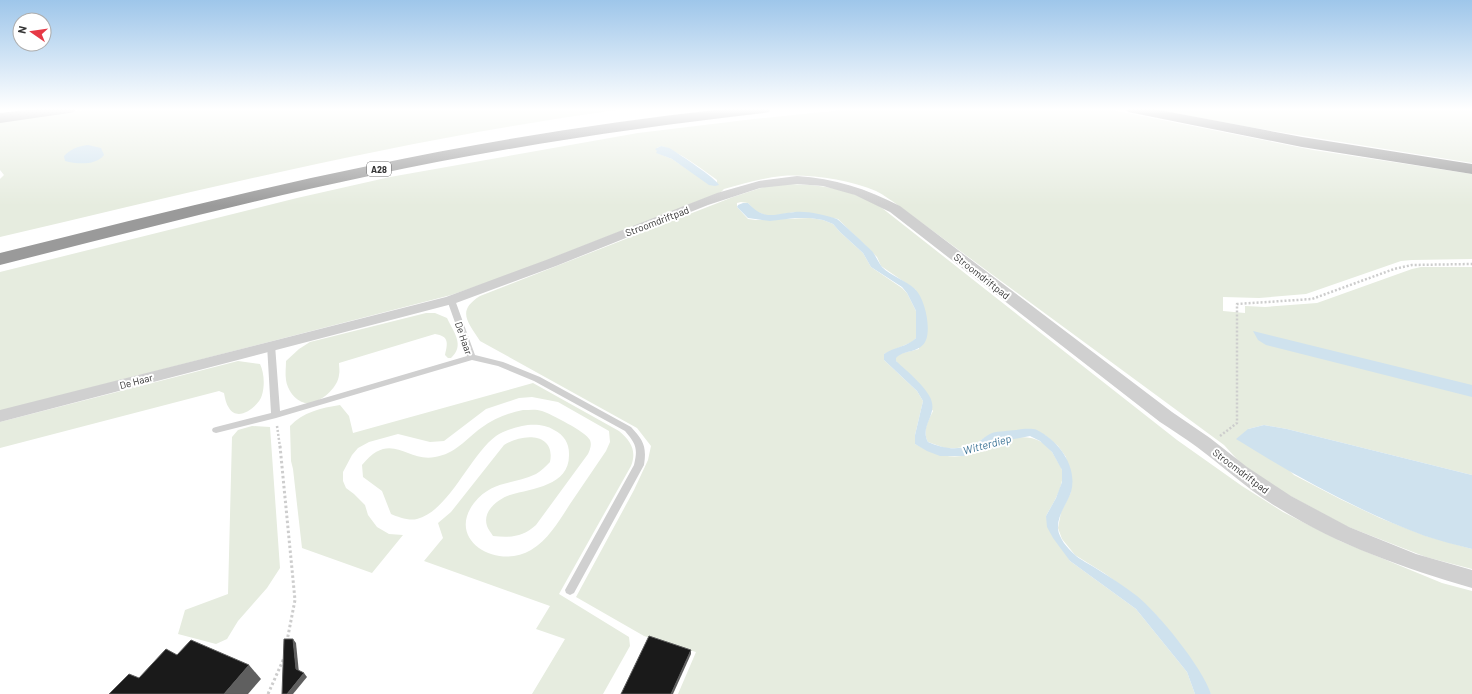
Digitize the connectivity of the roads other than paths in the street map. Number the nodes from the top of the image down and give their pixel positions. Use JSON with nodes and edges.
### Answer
{"nodes":[{"id":1,"x":465,"y":141,"type":"edge"},
{"id":2,"x":531,"y":141,"type":"edge"},
{"id":3,"x":1294,"y":141,"type":"edge"},
{"id":4,"x":1472,"y":169,"type":"edge"},
{"id":5,"x":0,"y":244,"type":"edge"},
{"id":6,"x":0,"y":259,"type":"edge"},
{"id":7,"x":451,"y":300,"type":"junction"},
{"id":8,"x":271,"y":346,"type":"junction"},
{"id":9,"x":472,"y":358,"type":"junction"},
{"id":10,"x":276,"y":415,"type":"junction"},
{"id":11,"x":0,"y":416,"type":"edge"},
{"id":12,"x":216,"y":430,"type":"dead end"},
{"id":13,"x":1472,"y":579,"type":"edge"},
{"id":14,"x":570,"y":590,"type":"dead end"}],
"edges":[{"from":1,"to":5,"type":"highway","number":"A28"},
{"from":2,"to":6,"type":"highway","number":"A28"},
{"from":3,"to":4,"type":"highway"},
{"from":7,"to":8,"type":"street","name":"De Haar"},
{"from":7,"to":9,"type":"lane","name":"De Haar"},
{"from":7,"to":13,"type":"street","name":"Stroomdriftpad"},
{"from":8,"to":10,"type":"lane"},
{"from":8,"to":11,"type":"street","name":"De Haar"},
{"from":9,"to":10,"type":"lane","name":"De Haar"},
{"from":9,"to":14,"type":"lane"},
{"from":10,"to":12,"type":"lane","name":"De Haar"}]}
